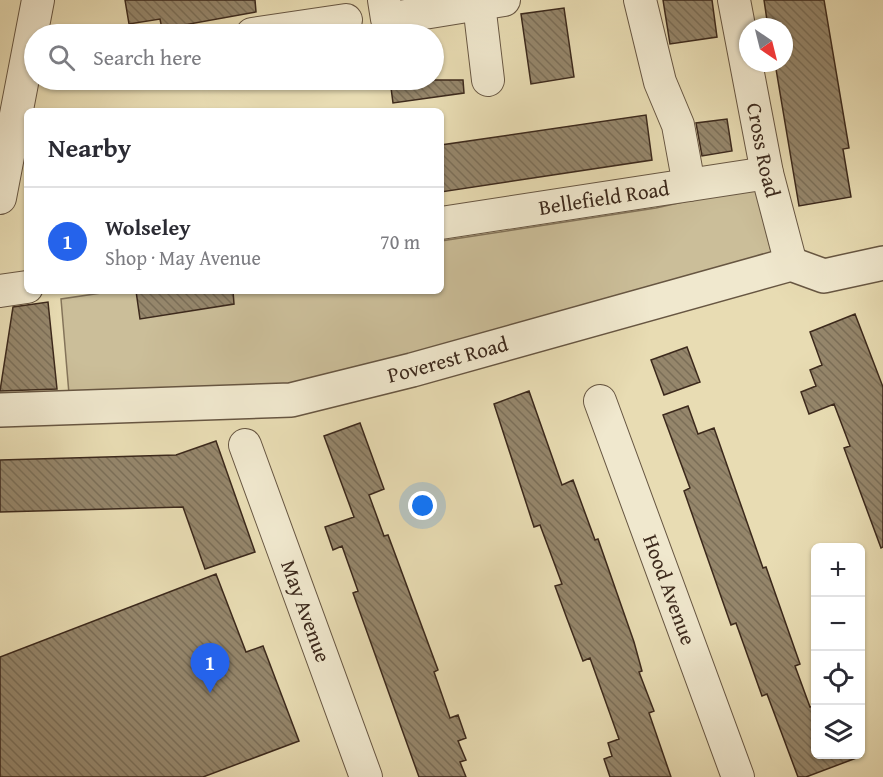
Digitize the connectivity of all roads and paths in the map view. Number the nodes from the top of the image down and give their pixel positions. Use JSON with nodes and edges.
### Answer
{"nodes":[{"id":1,"x":38,"y":0,"type":"edge"},
{"id":2,"x":384,"y":0,"type":"edge"},
{"id":3,"x":640,"y":0,"type":"edge"},
{"id":4,"x":734,"y":0,"type":"edge"},
{"id":5,"x":491,"y":2,"type":"edge"},
{"id":6,"x":345,"y":20,"type":"dead end"},
{"id":7,"x":35,"y":24,"type":"edge"},
{"id":8,"x":318,"y":24,"type":"edge"},
{"id":9,"x":488,"y":80,"type":"dead end"},
{"id":10,"x":25,"y":90,"type":"edge"},
{"id":11,"x":767,"y":173,"type":"junction"},
{"id":12,"x":689,"y":184,"type":"junction"},
{"id":13,"x":0,"y":198,"type":"edge"},
{"id":14,"x":444,"y":223,"type":"edge"},
{"id":15,"x":883,"y":262,"type":"edge"},
{"id":16,"x":791,"y":264,"type":"junction"},
{"id":17,"x":24,"y":287,"type":"edge"},
{"id":18,"x":0,"y":291,"type":"edge"},
{"id":19,"x":600,"y":401,"type":"dead end"},
{"id":20,"x":0,"y":410,"type":"edge"},
{"id":21,"x":245,"y":445,"type":"dead end"},
{"id":22,"x":366,"y":777,"type":"edge"},
{"id":23,"x":738,"y":777,"type":"edge"}],
"edges":[{"from":1,"to":7,"type":"street"},
{"from":2,"to":5,"type":"street"},
{"from":3,"to":12,"type":"street"},
{"from":4,"to":11,"type":"street","name":"Cross Road"},
{"from":5,"to":9,"type":"street"},
{"from":6,"to":8,"type":"street"},
{"from":10,"to":13,"type":"street"},
{"from":11,"to":12,"type":"street","name":"Bellefield Road"},
{"from":11,"to":16,"type":"street","name":"Cross Road"},
{"from":12,"to":14,"type":"street","name":"Bellefield Road"},
{"from":15,"to":16,"type":"street"},
{"from":16,"to":20,"type":"street","name":"Poverest Road"},
{"from":17,"to":18,"type":"street"},
{"from":19,"to":23,"type":"street","name":"Hood Avenue"},
{"from":21,"to":22,"type":"street","name":"May Avenue"}]}
